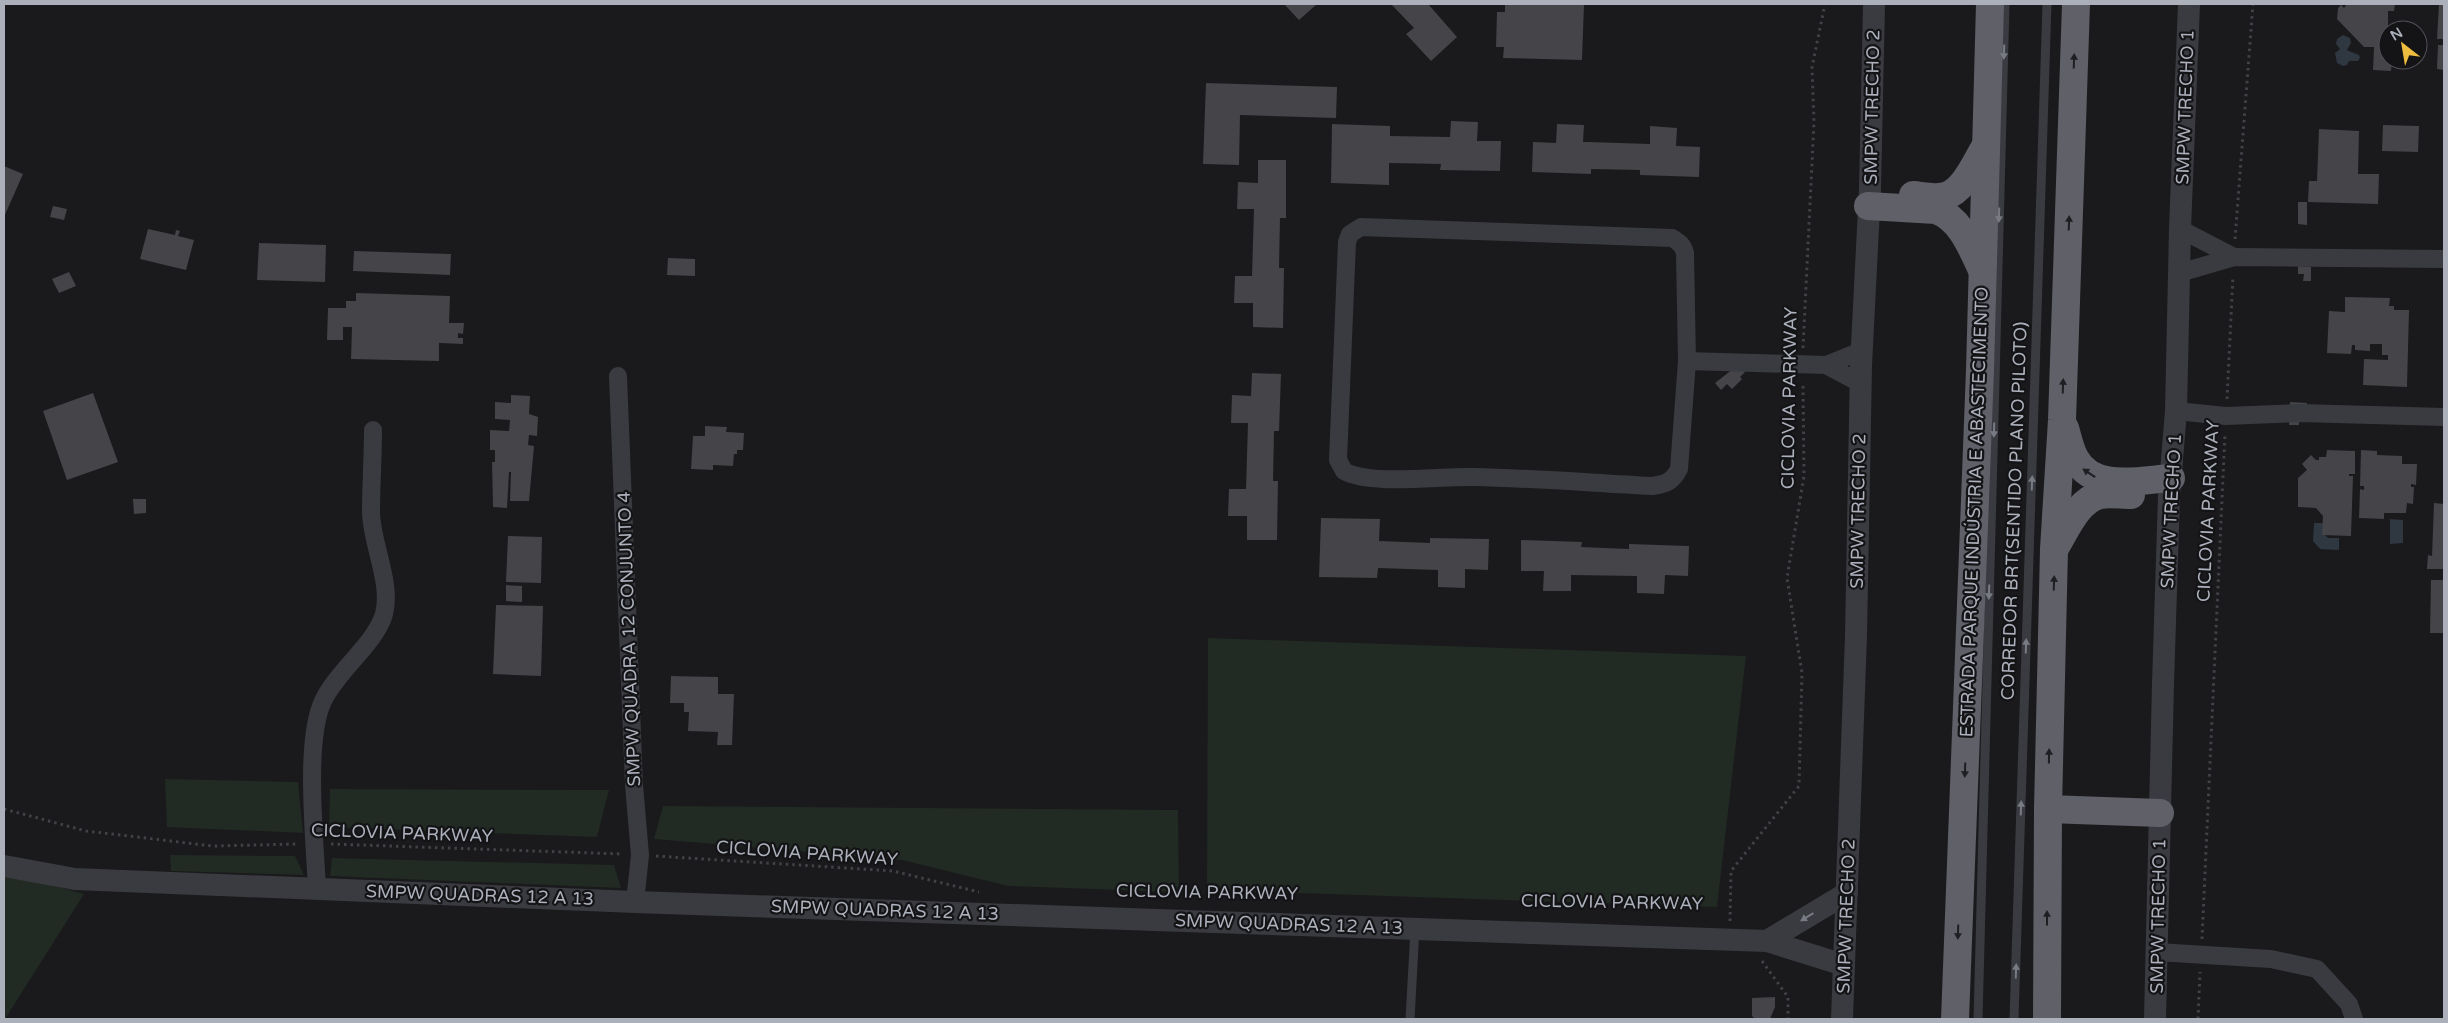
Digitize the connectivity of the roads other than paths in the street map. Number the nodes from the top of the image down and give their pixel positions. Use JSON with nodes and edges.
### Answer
{"nodes":[{"id":1,"x":1874,"y":4,"type":"edge"},
{"id":2,"x":1990,"y":4,"type":"edge"},
{"id":3,"x":2005,"y":4,"type":"edge"},
{"id":4,"x":2047,"y":4,"type":"edge"},
{"id":5,"x":2076,"y":4,"type":"edge"},
{"id":6,"x":2188,"y":4,"type":"edge"},
{"id":7,"x":1986,"y":146,"type":"junction"},
{"id":8,"x":1869,"y":198,"type":"junction"},
{"id":9,"x":2180,"y":229,"type":"junction"},
{"id":10,"x":2234,"y":257,"type":"junction"},
{"id":11,"x":2444,"y":259,"type":"edge"},
{"id":12,"x":1983,"y":273,"type":"junction"},
{"id":13,"x":2179,"y":273,"type":"junction"},
{"id":14,"x":1861,"y":351,"type":"junction"},
{"id":15,"x":1686,"y":361,"type":"junction"},
{"id":16,"x":1826,"y":365,"type":"junction"},
{"id":17,"x":618,"y":376,"type":"dead end"},
{"id":18,"x":1860,"y":383,"type":"junction"},
{"id":19,"x":2176,"y":410,"type":"junction"},
{"id":20,"x":2444,"y":417,"type":"edge"},
{"id":21,"x":2062,"y":420,"type":"junction"},
{"id":22,"x":373,"y":430,"type":"dead end"},
{"id":23,"x":2170,"y":487,"type":"junction"},
{"id":24,"x":2054,"y":549,"type":"junction"},
{"id":25,"x":2048,"y":809,"type":"junction"},
{"id":26,"x":2160,"y":813,"type":"junction"},
{"id":27,"x":4,"y":866,"type":"edge"},
{"id":28,"x":317,"y":889,"type":"junction"},
{"id":29,"x":1847,"y":893,"type":"junction"},
{"id":30,"x":636,"y":902,"type":"junction"},
{"id":31,"x":1415,"y":929,"type":"junction"},
{"id":32,"x":1757,"y":940,"type":"junction"},
{"id":33,"x":2157,"y":952,"type":"junction"},
{"id":34,"x":1844,"y":965,"type":"junction"},
{"id":35,"x":1410,"y":1019,"type":"edge"},
{"id":36,"x":1842,"y":1019,"type":"edge"},
{"id":37,"x":1955,"y":1019,"type":"edge"},
{"id":38,"x":1978,"y":1019,"type":"edge"},
{"id":39,"x":2014,"y":1019,"type":"edge"},
{"id":40,"x":2047,"y":1019,"type":"edge"},
{"id":41,"x":2155,"y":1019,"type":"edge"},
{"id":42,"x":2354,"y":1019,"type":"edge"}],
"edges":[{"from":1,"to":8,"type":"street","name":"SMPW TRECHO 2"},
{"from":2,"to":7,"type":"highway","name":"ESTRADA PARQUE INDÚSTRIA E ABASTECIMENTO"},
{"from":3,"to":38,"type":"lane","one_way":true},
{"from":39,"to":4,"type":"lane","name":"CORREDOR BRT(SENTIDO PLANO PILOTO)","one_way":true},
{"from":21,"to":5,"type":"highway","one_way":true},
{"from":6,"to":9,"type":"street","name":"SMPW TRECHO 1"},
{"from":7,"to":8,"type":"highway"},
{"from":7,"to":12,"type":"highway","name":"ESTRADA PARQUE INDÚSTRIA E ABASTECIMENTO"},
{"from":8,"to":12,"type":"highway"},
{"from":8,"to":14,"type":"street","name":"SMPW TRECHO 2"},
{"from":9,"to":10,"type":"street"},
{"from":9,"to":13,"type":"street","name":"SMPW TRECHO 1"},
{"from":10,"to":11,"type":"street"},
{"from":10,"to":13,"type":"street"},
{"from":12,"to":37,"type":"highway","name":"ESTRADA PARQUE INDÚSTRIA E ABASTECIMENTO","one_way":true},
{"from":13,"to":19,"type":"street","name":"SMPW TRECHO 1"},
{"from":14,"to":16,"type":"street"},
{"from":14,"to":18,"type":"street","name":"SMPW TRECHO 2"},
{"from":15,"to":15,"type":"street"},
{"from":15,"to":16,"type":"street"},
{"from":16,"to":18,"type":"street"},
{"from":17,"to":30,"type":"street","name":"SMPW QUADRA 12 CONJUNTO 4"},
{"from":18,"to":29,"type":"street","name":"SMPW TRECHO 2"},
{"from":19,"to":20,"type":"street"},
{"from":19,"to":23,"type":"street","name":"SMPW TRECHO 1"},
{"from":23,"to":21,"type":"highway","one_way":true},
{"from":21,"to":24,"type":"highway"},
{"from":22,"to":28,"type":"street"},
{"from":23,"to":24,"type":"highway"},
{"from":23,"to":26,"type":"street","name":"SMPW TRECHO 1"},
{"from":25,"to":24,"type":"highway","one_way":true},
{"from":25,"to":26,"type":"highway"},
{"from":40,"to":25,"type":"highway","one_way":true},
{"from":26,"to":33,"type":"street","name":"SMPW TRECHO 1"},
{"from":27,"to":28,"type":"street","name":"SMPW QUADRAS 12 A 13"},
{"from":28,"to":30,"type":"street","name":"SMPW QUADRAS 12 A 13"},
{"from":29,"to":32,"type":"street","one_way":true},
{"from":29,"to":34,"type":"street","name":"SMPW TRECHO 2"},
{"from":30,"to":31,"type":"street","name":"SMPW QUADRAS 12 A 13"},
{"from":31,"to":32,"type":"street","name":"SMPW QUADRAS 12 A 13"},
{"from":31,"to":35,"type":"lane"},
{"from":32,"to":34,"type":"street","name":"SMPW QUADRAS 12 A 13"},
{"from":33,"to":41,"type":"street","name":"SMPW TRECHO 1"},
{"from":33,"to":42,"type":"street"},
{"from":34,"to":36,"type":"street","name":"SMPW TRECHO 2"}]}
